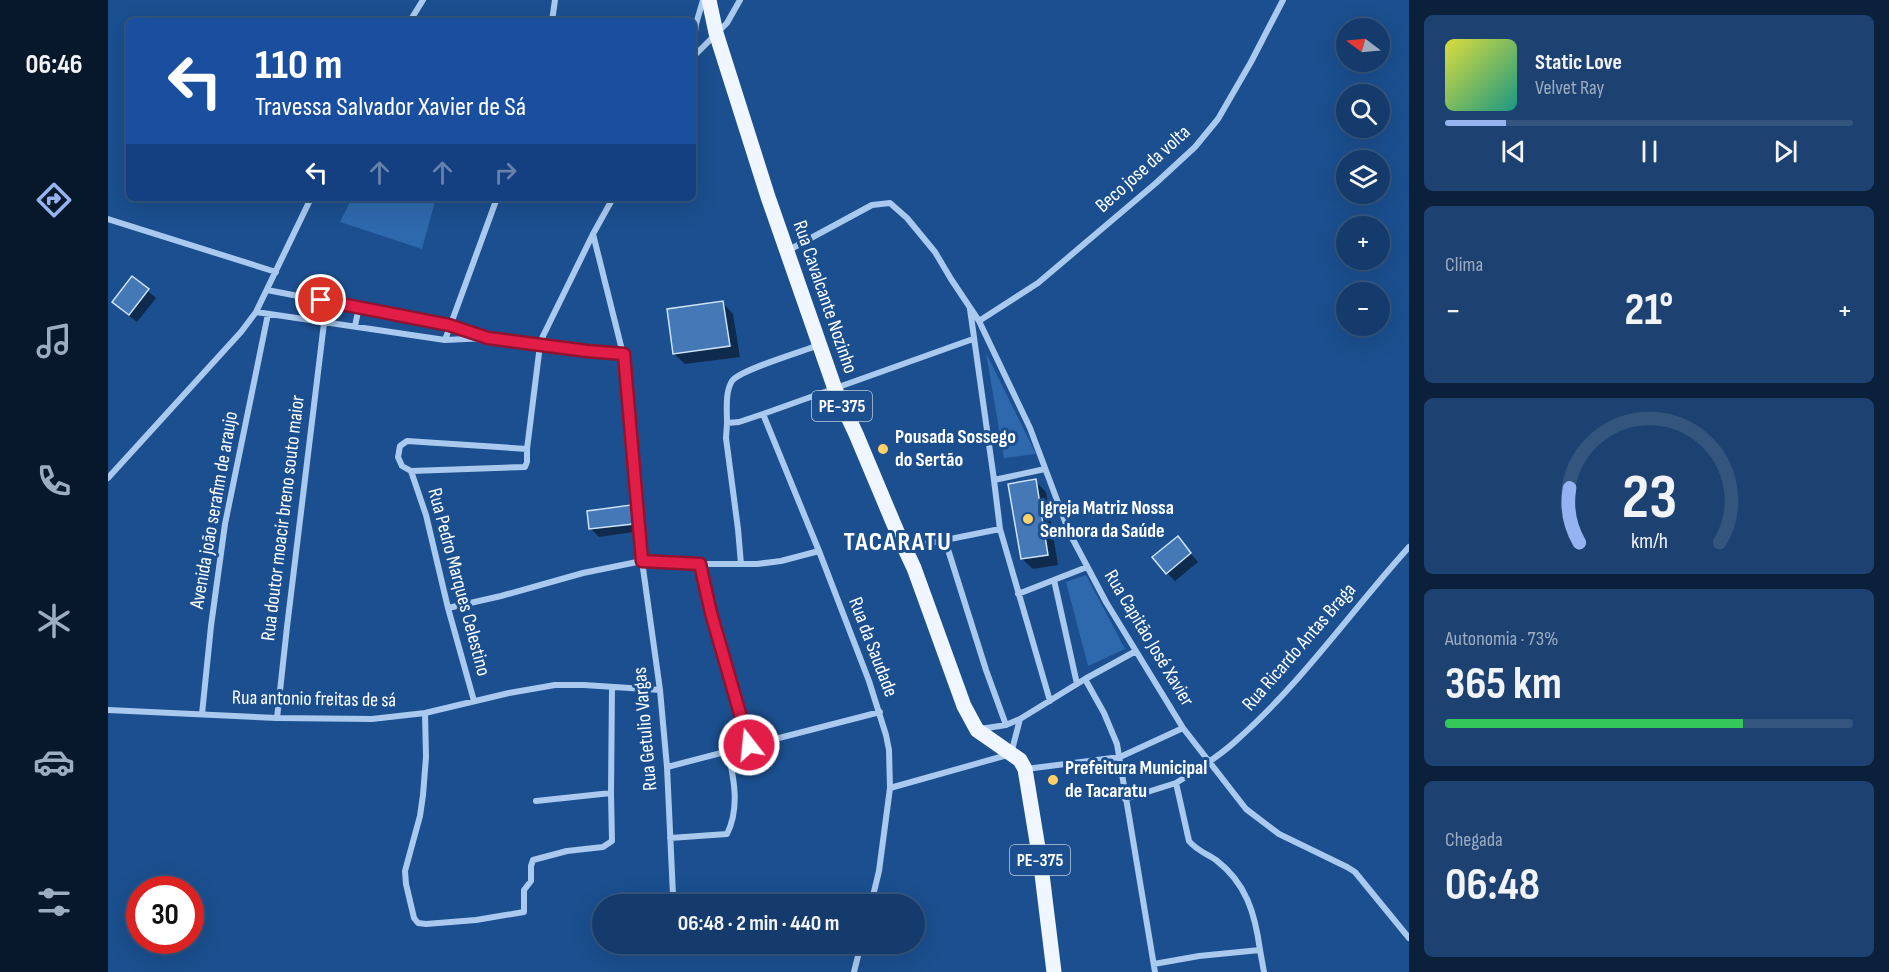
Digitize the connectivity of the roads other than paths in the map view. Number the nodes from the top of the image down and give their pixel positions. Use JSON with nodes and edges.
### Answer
{"nodes":[{"id":1,"x":423,"y":0,"type":"edge"},
{"id":2,"x":555,"y":0,"type":"edge"},
{"id":3,"x":702,"y":0,"type":"edge"},
{"id":4,"x":709,"y":0,"type":"edge"},
{"id":5,"x":740,"y":0,"type":"edge"},
{"id":6,"x":1282,"y":0,"type":"edge"},
{"id":7,"x":412,"y":18,"type":"edge"},
{"id":8,"x":552,"y":18,"type":"edge"},
{"id":9,"x":696,"y":24,"type":"edge"},
{"id":10,"x":716,"y":33,"type":"junction"},
{"id":11,"x":696,"y":54,"type":"edge"},
{"id":12,"x":310,"y":201,"type":"edge"},
{"id":13,"x":496,"y":201,"type":"edge"},
{"id":14,"x":611,"y":201,"type":"edge"},
{"id":15,"x":108,"y":219,"type":"edge"},
{"id":16,"x":593,"y":234,"type":"junction"},
{"id":17,"x":787,"y":251,"type":"junction"},
{"id":18,"x":276,"y":272,"type":"junction"},
{"id":19,"x":267,"y":290,"type":"junction"},
{"id":20,"x":359,"y":307,"type":"junction"},
{"id":21,"x":970,"y":309,"type":"junction"},
{"id":22,"x":256,"y":312,"type":"junction"},
{"id":23,"x":268,"y":314,"type":"junction"},
{"id":24,"x":979,"y":321,"type":"junction"},
{"id":25,"x":324,"y":323,"type":"junction"},
{"id":26,"x":449,"y":325,"type":"junction"},
{"id":27,"x":355,"y":326,"type":"junction"},
{"id":28,"x":488,"y":338,"type":"junction"},
{"id":29,"x":974,"y":339,"type":"junction"},
{"id":30,"x":445,"y":340,"type":"junction"},
{"id":31,"x":540,"y":345,"type":"junction"},
{"id":32,"x":820,"y":345,"type":"junction"},
{"id":33,"x":624,"y":354,"type":"junction"},
{"id":34,"x":835,"y":389,"type":"junction"},
{"id":35,"x":763,"y":414,"type":"junction"},
{"id":36,"x":727,"y":423,"type":"junction"},
{"id":37,"x":527,"y":449,"type":"junction"},
{"id":38,"x":1045,"y":469,"type":"junction"},
{"id":39,"x":411,"y":471,"type":"junction"},
{"id":40,"x":108,"y":478,"type":"edge"},
{"id":41,"x":994,"y":480,"type":"junction"},
{"id":42,"x":1000,"y":529,"type":"junction"},
{"id":43,"x":945,"y":540,"type":"junction"},
{"id":44,"x":1409,"y":547,"type":"edge"},
{"id":45,"x":904,"y":548,"type":"junction"},
{"id":46,"x":819,"y":551,"type":"junction"},
{"id":47,"x":642,"y":561,"type":"junction"},
{"id":48,"x":700,"y":564,"type":"junction"},
{"id":49,"x":741,"y":564,"type":"junction"},
{"id":50,"x":1087,"y":567,"type":"junction"},
{"id":51,"x":1054,"y":580,"type":"junction"},
{"id":52,"x":1018,"y":594,"type":"junction"},
{"id":53,"x":448,"y":608,"type":"junction"},
{"id":54,"x":1136,"y":651,"type":"junction"},
{"id":55,"x":1085,"y":679,"type":"junction"},
{"id":56,"x":1077,"y":684,"type":"junction"},
{"id":57,"x":612,"y":688,"type":"junction"},
{"id":58,"x":660,"y":690,"type":"junction"},
{"id":59,"x":474,"y":701,"type":"junction"},
{"id":60,"x":1050,"y":701,"type":"junction"},
{"id":61,"x":108,"y":710,"type":"edge"},
{"id":62,"x":880,"y":712,"type":"junction"},
{"id":63,"x":202,"y":714,"type":"junction"},
{"id":64,"x":425,"y":714,"type":"junction"},
{"id":65,"x":277,"y":718,"type":"junction"},
{"id":66,"x":1020,"y":719,"type":"junction"},
{"id":67,"x":1006,"y":725,"type":"junction"},
{"id":68,"x":1183,"y":728,"type":"junction"},
{"id":69,"x":977,"y":730,"type":"junction"},
{"id":70,"x":749,"y":745,"type":"junction"},
{"id":71,"x":728,"y":751,"type":"junction"},
{"id":72,"x":1011,"y":754,"type":"junction"},
{"id":73,"x":1120,"y":757,"type":"junction"},
{"id":74,"x":1208,"y":763,"type":"junction"},
{"id":75,"x":667,"y":766,"type":"junction"},
{"id":76,"x":1025,"y":769,"type":"junction"},
{"id":77,"x":1176,"y":783,"type":"junction"},
{"id":78,"x":890,"y":788,"type":"junction"},
{"id":79,"x":611,"y":793,"type":"junction"},
{"id":80,"x":1125,"y":799,"type":"junction"},
{"id":81,"x":536,"y":801,"type":"dead end"},
{"id":82,"x":670,"y":838,"type":"junction"},
{"id":83,"x":673,"y":894,"type":"edge"},
{"id":84,"x":873,"y":894,"type":"edge"},
{"id":85,"x":1409,"y":938,"type":"edge"},
{"id":86,"x":1260,"y":950,"type":"junction"},
{"id":87,"x":858,"y":954,"type":"edge"},
{"id":88,"x":1154,"y":964,"type":"junction"},
{"id":89,"x":854,"y":972,"type":"edge"},
{"id":90,"x":1054,"y":972,"type":"edge"},
{"id":91,"x":1155,"y":972,"type":"edge"},
{"id":92,"x":1264,"y":972,"type":"edge"}],
"edges":[{"from":1,"to":7,"type":"street"},
{"from":2,"to":8,"type":"street"},
{"from":3,"to":9,"type":"street"},
{"from":4,"to":10,"type":"main road","number":"PE-375"},
{"from":5,"to":10,"type":"street"},
{"from":6,"to":24,"type":"street","name":"Beco jose da volta"},
{"from":10,"to":11,"type":"street"},
{"from":10,"to":17,"type":"main road","name":"Rua Cavalcante Nozinho","number":"PE-375"},
{"from":12,"to":18,"type":"street"},
{"from":13,"to":26,"type":"street"},
{"from":14,"to":16,"type":"street"},
{"from":15,"to":18,"type":"street"},
{"from":16,"to":31,"type":"street"},
{"from":16,"to":33,"type":"street","name":"Rua Getulio Vargas"},
{"from":17,"to":21,"type":"street","name":"Rua Capitão José Xavier"},
{"from":17,"to":32,"type":"main road","name":"Rua Cavalcante Nozinho","number":"PE-375"},
{"from":18,"to":19,"type":"street"},
{"from":19,"to":20,"type":"street"},
{"from":19,"to":22,"type":"street"},
{"from":20,"to":26,"type":"street"},
{"from":20,"to":27,"type":"street"},
{"from":21,"to":24,"type":"street","name":"Rua Capitão José Xavier"},
{"from":21,"to":29,"type":"street"},
{"from":22,"to":23,"type":"street"},
{"from":22,"to":40,"type":"street"},
{"from":23,"to":25,"type":"street"},
{"from":23,"to":63,"type":"street","name":"Avenida joão serafim de araujo"},
{"from":24,"to":38,"type":"street","name":"Rua Capitão José Xavier"},
{"from":25,"to":27,"type":"street"},
{"from":25,"to":65,"type":"street","name":"Rua doutor moacir breno souto maior"},
{"from":26,"to":28,"type":"street"},
{"from":26,"to":30,"type":"street"},
{"from":27,"to":30,"type":"street"},
{"from":28,"to":30,"type":"street"},
{"from":28,"to":31,"type":"street"},
{"from":29,"to":34,"type":"street"},
{"from":29,"to":41,"type":"street"},
{"from":31,"to":33,"type":"street"},
{"from":31,"to":37,"type":"street"},
{"from":32,"to":34,"type":"main road","name":"Rua Cavalcante Nozinho","number":"PE-375"},
{"from":32,"to":36,"type":"street"},
{"from":33,"to":47,"type":"street","name":"Rua Getulio Vargas"},
{"from":34,"to":35,"type":"street"},
{"from":34,"to":45,"type":"main road","name":"Rua Cavalcante Nozinho","number":"PE-375"},
{"from":35,"to":36,"type":"street"},
{"from":35,"to":46,"type":"street","name":"Rua da Saudade"},
{"from":36,"to":49,"type":"street"},
{"from":37,"to":39,"type":"street"},
{"from":37,"to":39,"type":"street","name":"Rua Pedro Marques Celestino"},
{"from":38,"to":41,"type":"street"},
{"from":38,"to":50,"type":"street","name":"Rua Capitão José Xavier"},
{"from":39,"to":53,"type":"street","name":"Rua Pedro Marques Celestino"},
{"from":41,"to":42,"type":"street"},
{"from":42,"to":43,"type":"street"},
{"from":42,"to":52,"type":"street"},
{"from":43,"to":45,"type":"street"},
{"from":43,"to":67,"type":"street"},
{"from":44,"to":74,"type":"street","name":"Rua Ricardo Antas Braga"},
{"from":45,"to":69,"type":"main road","name":"Rua Cavalcante Nozinho","number":"PE-375"},
{"from":46,"to":49,"type":"street"},
{"from":46,"to":62,"type":"street","name":"Rua da Saudade"},
{"from":47,"to":48,"type":"street"},
{"from":47,"to":53,"type":"street"},
{"from":47,"to":58,"type":"street","name":"Rua Getulio Vargas"},
{"from":48,"to":49,"type":"street"},
{"from":48,"to":70,"type":"street"},
{"from":50,"to":51,"type":"street"},
{"from":50,"to":54,"type":"street","name":"Rua Capitão José Xavier"},
{"from":51,"to":52,"type":"street"},
{"from":51,"to":56,"type":"street"},
{"from":52,"to":60,"type":"street"},
{"from":53,"to":59,"type":"street","name":"Rua Pedro Marques Celestino"},
{"from":54,"to":55,"type":"street"},
{"from":54,"to":68,"type":"street","name":"Rua Capitão José Xavier"},
{"from":55,"to":56,"type":"street"},
{"from":55,"to":73,"type":"street"},
{"from":56,"to":60,"type":"street"},
{"from":57,"to":58,"type":"street","name":"Rua antonio freitas de sá"},
{"from":57,"to":59,"type":"street","name":"Rua antonio freitas de sá"},
{"from":57,"to":79,"type":"street"},
{"from":58,"to":75,"type":"street","name":"Rua Getulio Vargas"},
{"from":59,"to":64,"type":"street","name":"Rua antonio freitas de sá"},
{"from":60,"to":66,"type":"street"},
{"from":61,"to":63,"type":"street","name":"Rua antonio freitas de sá"},
{"from":62,"to":70,"type":"street"},
{"from":62,"to":78,"type":"street","name":"Rua da Saudade"},
{"from":63,"to":65,"type":"street","name":"Rua antonio freitas de sá"},
{"from":64,"to":65,"type":"street","name":"Rua antonio freitas de sá"},
{"from":64,"to":79,"type":"street"},
{"from":66,"to":67,"type":"street"},
{"from":66,"to":72,"type":"street"},
{"from":67,"to":69,"type":"street"},
{"from":68,"to":73,"type":"street"},
{"from":68,"to":74,"type":"street","name":"Rua Capitão José Xavier"},
{"from":69,"to":72,"type":"main road","name":"Rua Cavalcante Nozinho","number":"PE-375"},
{"from":70,"to":71,"type":"street"},
{"from":71,"to":75,"type":"street"},
{"from":71,"to":82,"type":"street"},
{"from":72,"to":76,"type":"main road","number":"PE-375"},
{"from":72,"to":78,"type":"street"},
{"from":73,"to":76,"type":"street"},
{"from":73,"to":80,"type":"street"},
{"from":74,"to":77,"type":"street","name":"Rua Ricardo Antas Braga"},
{"from":74,"to":85,"type":"street","name":"Rua Capitão José Xavier"},
{"from":75,"to":82,"type":"street","name":"Rua Getulio Vargas"},
{"from":76,"to":90,"type":"main road","number":"PE-375"},
{"from":77,"to":80,"type":"street","name":"Rua Ricardo Antas Braga"},
{"from":77,"to":86,"type":"street"},
{"from":78,"to":84,"type":"street","name":"Rua da Saudade"},
{"from":79,"to":81,"type":"street"},
{"from":80,"to":88,"type":"street"},
{"from":82,"to":83,"type":"street","name":"Rua Getulio Vargas"},
{"from":86,"to":88,"type":"street"},
{"from":86,"to":92,"type":"street"},
{"from":87,"to":89,"type":"street"},
{"from":88,"to":91,"type":"street"}]}
